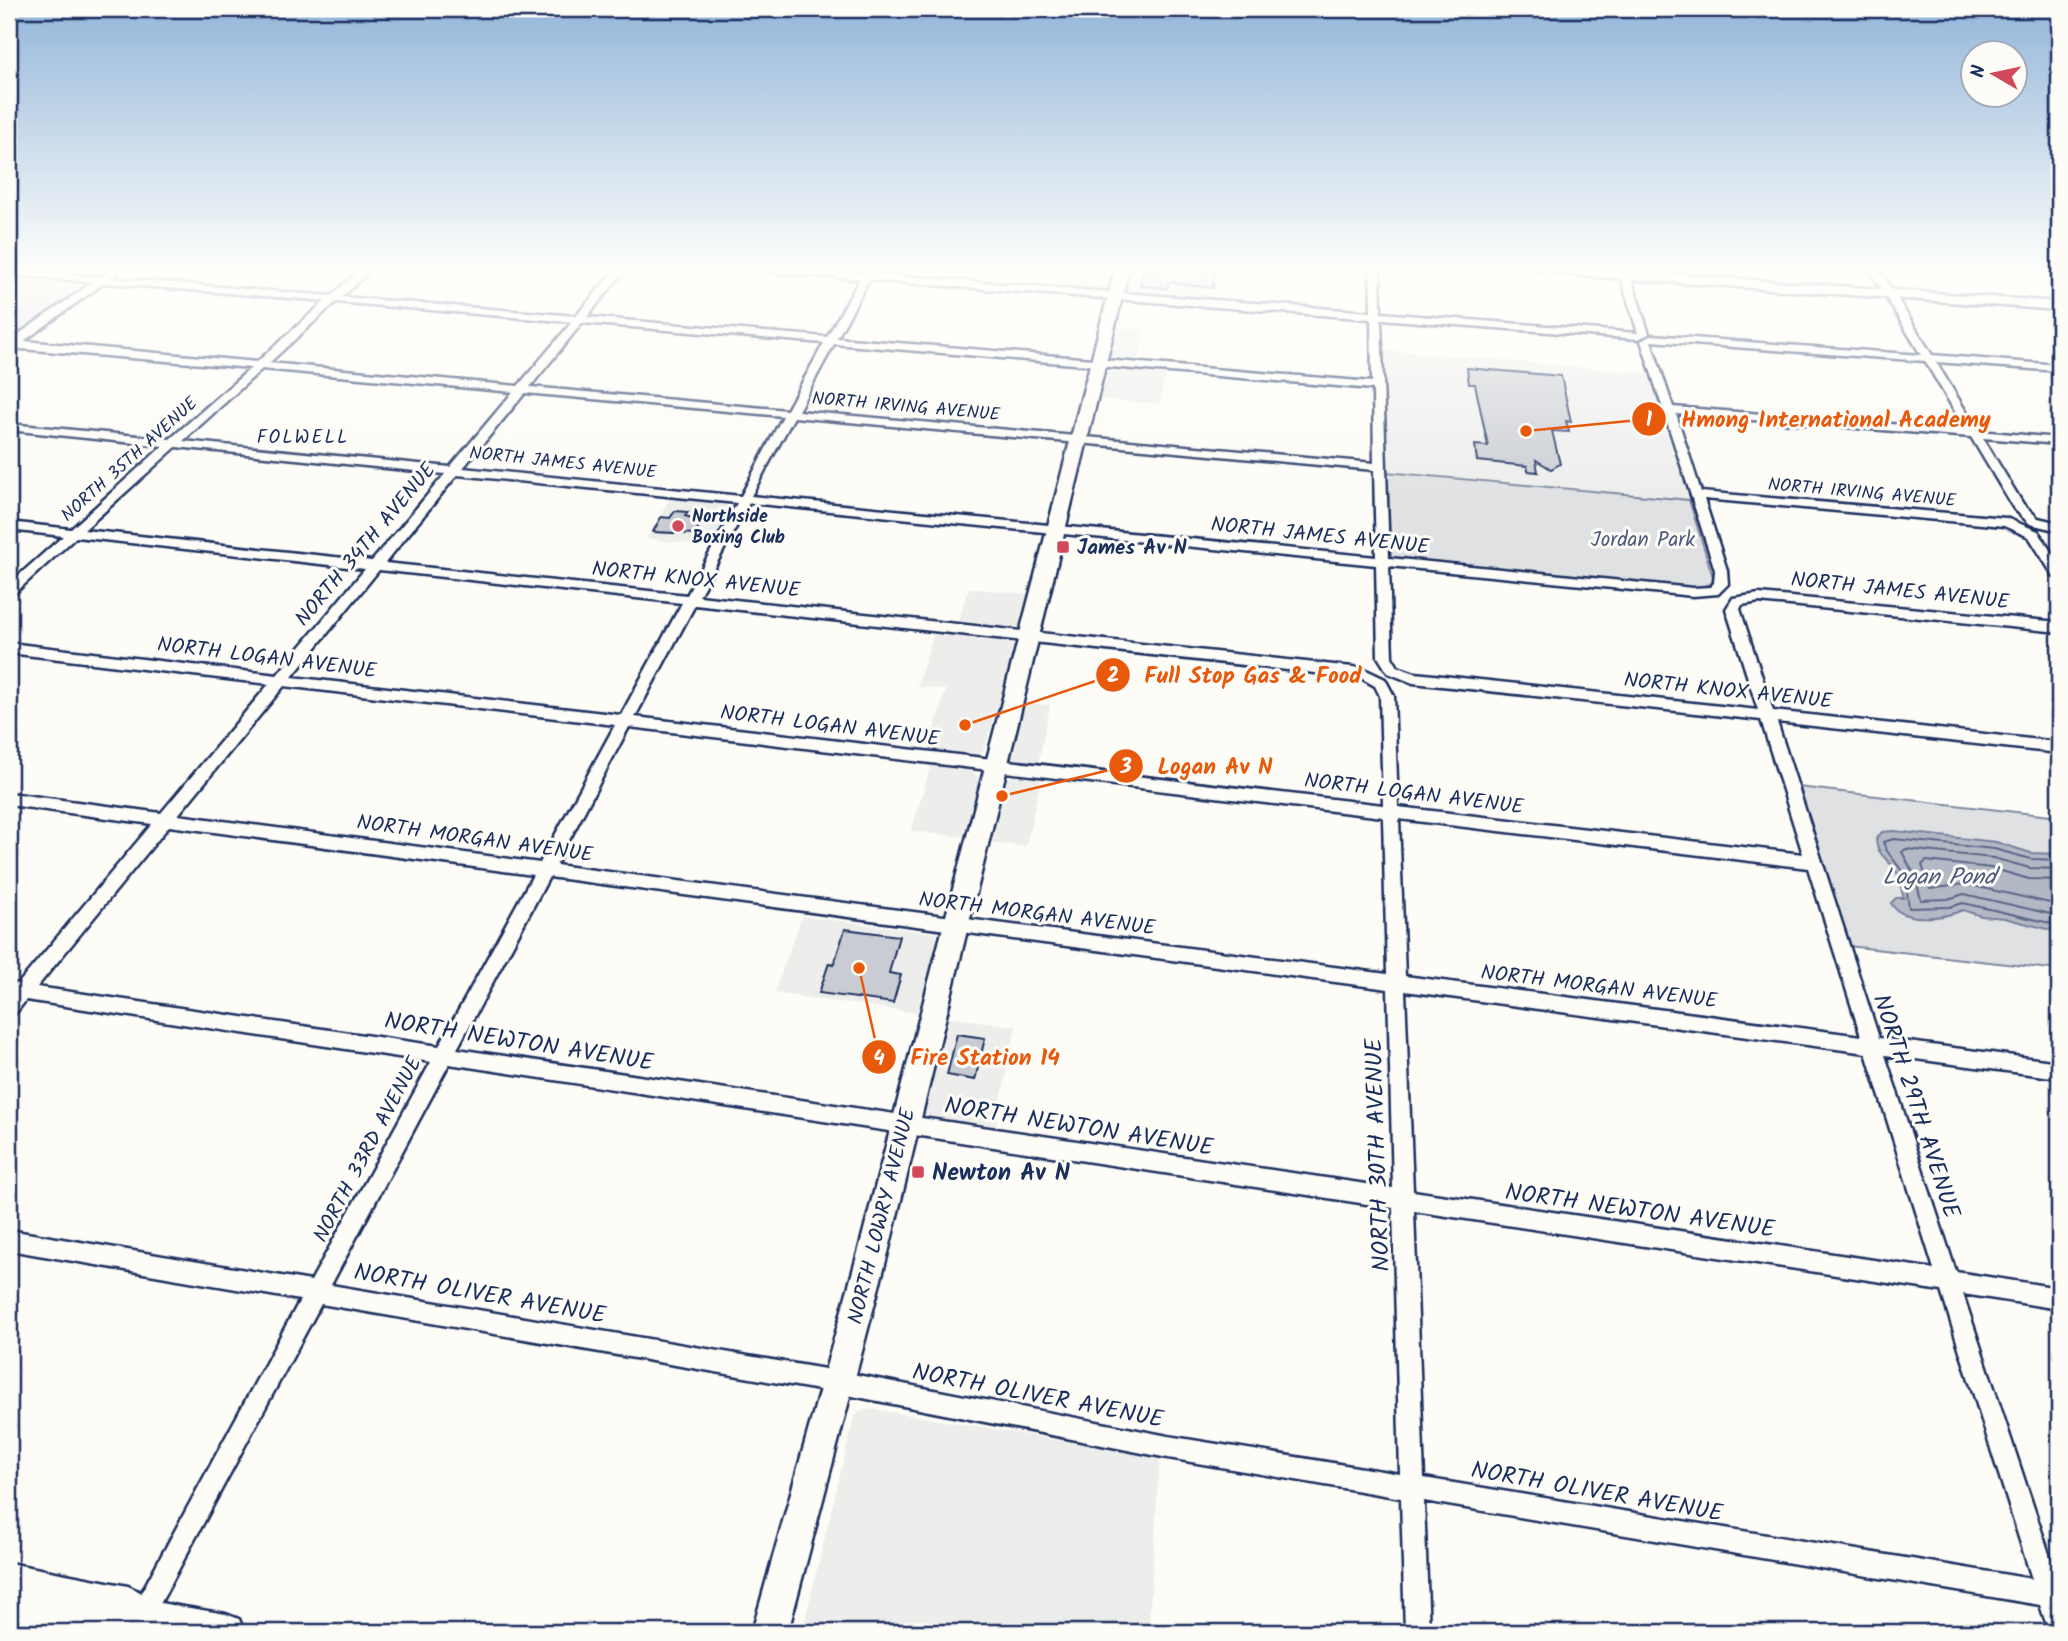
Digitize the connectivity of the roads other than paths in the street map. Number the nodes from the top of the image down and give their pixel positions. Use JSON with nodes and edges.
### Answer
{"nodes":[{"id":1,"x":28,"y":346,"type":"edge"},
{"id":2,"x":281,"y":346,"type":"edge"},
{"id":3,"x":557,"y":346,"type":"edge"},
{"id":4,"x":828,"y":346,"type":"edge"},
{"id":5,"x":896,"y":346,"type":"edge"},
{"id":6,"x":1102,"y":346,"type":"edge"},
{"id":7,"x":1376,"y":346,"type":"edge"},
{"id":8,"x":1648,"y":346,"type":"edge"},
{"id":9,"x":1755,"y":346,"type":"edge"},
{"id":10,"x":1920,"y":346,"type":"edge"},
{"id":11,"x":1928,"y":359,"type":"junction"},
{"id":12,"x":1097,"y":363,"type":"junction"},
{"id":13,"x":258,"y":366,"type":"junction"},
{"id":14,"x":2059,"y":368,"type":"edge"},
{"id":15,"x":1376,"y":386,"type":"junction"},
{"id":16,"x":521,"y":389,"type":"junction"},
{"id":17,"x":1669,"y":410,"type":"junction"},
{"id":18,"x":791,"y":413,"type":"junction"},
{"id":19,"x":9,"y":427,"type":"edge"},
{"id":20,"x":1975,"y":435,"type":"junction"},
{"id":21,"x":1077,"y":440,"type":"junction"},
{"id":22,"x":174,"y":442,"type":"junction"},
{"id":23,"x":2059,"y":442,"type":"edge"},
{"id":24,"x":1378,"y":467,"type":"junction"},
{"id":25,"x":454,"y":470,"type":"junction"},
{"id":26,"x":1696,"y":495,"type":"junction"},
{"id":27,"x":744,"y":499,"type":"junction"},
{"id":28,"x":2029,"y":525,"type":"junction"},
{"id":29,"x":9,"y":526,"type":"edge"},
{"id":30,"x":2059,"y":527,"type":"edge"},
{"id":31,"x":1054,"y":530,"type":"junction"},
{"id":32,"x":74,"y":533,"type":"junction"},
{"id":33,"x":1381,"y":562,"type":"junction"},
{"id":34,"x":375,"y":566,"type":"junction"},
{"id":35,"x":2059,"y":574,"type":"edge"},
{"id":36,"x":9,"y":591,"type":"edge"},
{"id":37,"x":691,"y":599,"type":"junction"},
{"id":38,"x":1738,"y":601,"type":"joint"},
{"id":39,"x":2059,"y":627,"type":"edge"},
{"id":40,"x":1028,"y":637,"type":"junction"},
{"id":41,"x":9,"y":648,"type":"edge"},
{"id":42,"x":1385,"y":675,"type":"junction"},
{"id":43,"x":280,"y":680,"type":"junction"},
{"id":44,"x":1766,"y":715,"type":"junction"},
{"id":45,"x":624,"y":722,"type":"junction"},
{"id":46,"x":2059,"y":747,"type":"edge"},
{"id":47,"x":995,"y":766,"type":"junction"},
{"id":48,"x":9,"y":799,"type":"edge"},
{"id":49,"x":1390,"y":811,"type":"junction"},
{"id":50,"x":164,"y":819,"type":"junction"},
{"id":51,"x":1814,"y":862,"type":"junction"},
{"id":52,"x":544,"y":870,"type":"junction"},
{"id":53,"x":955,"y":926,"type":"junction"},
{"id":54,"x":1395,"y":982,"type":"junction"},
{"id":55,"x":15,"y":991,"type":"edge"},
{"id":56,"x":9,"y":1008,"type":"edge"},
{"id":57,"x":1872,"y":1045,"type":"junction"},
{"id":58,"x":444,"y":1054,"type":"junction"},
{"id":59,"x":2059,"y":1070,"type":"edge"},
{"id":60,"x":905,"y":1124,"type":"junction"},
{"id":61,"x":1404,"y":1200,"type":"junction"},
{"id":62,"x":9,"y":1240,"type":"edge"},
{"id":63,"x":1948,"y":1281,"type":"junction"},
{"id":64,"x":318,"y":1291,"type":"junction"},
{"id":65,"x":2059,"y":1298,"type":"edge"},
{"id":66,"x":837,"y":1382,"type":"junction"},
{"id":67,"x":1413,"y":1486,"type":"junction"},
{"id":68,"x":9,"y":1580,"type":"edge"},
{"id":69,"x":2054,"y":1595,"type":"edge"},
{"id":70,"x":9,"y":1602,"type":"edge"},
{"id":71,"x":136,"y":1625,"type":"edge"},
{"id":72,"x":2059,"y":1627,"type":"edge"},
{"id":73,"x":226,"y":1632,"type":"edge"},
{"id":74,"x":769,"y":1632,"type":"edge"},
{"id":75,"x":1417,"y":1632,"type":"edge"}],
"edges":[{"from":1,"to":13,"type":"street","name":"NORTH IRVING AVENUE"},
{"from":2,"to":13,"type":"street","name":"NORTH 35TH AVENUE"},
{"from":3,"to":16,"type":"street","name":"NORTH 34TH AVENUE"},
{"from":4,"to":18,"type":"street","name":"NORTH 33RD AVENUE"},
{"from":5,"to":12,"type":"street"},
{"from":6,"to":12,"type":"main road","name":"NORTH LOWRY AVENUE"},
{"from":7,"to":15,"type":"street","name":"NORTH 30TH AVENUE"},
{"from":8,"to":17,"type":"street"},
{"from":9,"to":11,"type":"street"},
{"from":10,"to":11,"type":"street"},
{"from":11,"to":14,"type":"street"},
{"from":11,"to":20,"type":"street"},
{"from":12,"to":15,"type":"street"},
{"from":12,"to":21,"type":"main road","name":"NORTH LOWRY AVENUE"},
{"from":13,"to":16,"type":"street","name":"NORTH IRVING AVENUE"},
{"from":13,"to":22,"type":"street","name":"NORTH 35TH AVENUE"},
{"from":15,"to":24,"type":"street","name":"NORTH 30TH AVENUE"},
{"from":16,"to":18,"type":"street","name":"NORTH IRVING AVENUE"},
{"from":16,"to":25,"type":"street","name":"NORTH 34TH AVENUE"},
{"from":17,"to":20,"type":"street"},
{"from":17,"to":26,"type":"street"},
{"from":18,"to":21,"type":"street","name":"NORTH IRVING AVENUE"},
{"from":18,"to":27,"type":"street","name":"NORTH 33RD AVENUE"},
{"from":19,"to":22,"type":"street","name":"NORTH JAMES AVENUE"},
{"from":20,"to":23,"type":"street"},
{"from":20,"to":28,"type":"street"},
{"from":21,"to":24,"type":"street","name":"NORTH IRVING AVENUE"},
{"from":21,"to":31,"type":"main road","name":"NORTH LOWRY AVENUE"},
{"from":22,"to":25,"type":"street","name":"NORTH JAMES AVENUE"},
{"from":22,"to":32,"type":"street","name":"NORTH 35TH AVENUE"},
{"from":24,"to":33,"type":"street","name":"NORTH 30TH AVENUE"},
{"from":25,"to":27,"type":"street","name":"NORTH JAMES AVENUE"},
{"from":25,"to":34,"type":"street","name":"NORTH 34TH AVENUE"},
{"from":26,"to":28,"type":"street","name":"NORTH IRVING AVENUE"},
{"from":26,"to":33,"type":"street","name":"NORTH JAMES AVENUE"},
{"from":27,"to":31,"type":"street","name":"NORTH JAMES AVENUE"},
{"from":27,"to":37,"type":"street","name":"NORTH 33RD AVENUE"},
{"from":28,"to":30,"type":"street","name":"NORTH IRVING AVENUE"},
{"from":28,"to":35,"type":"street"},
{"from":29,"to":32,"type":"street","name":"NORTH KNOX AVENUE"},
{"from":31,"to":33,"type":"street","name":"NORTH JAMES AVENUE"},
{"from":31,"to":40,"type":"main road","name":"NORTH LOWRY AVENUE"},
{"from":32,"to":34,"type":"street","name":"NORTH KNOX AVENUE"},
{"from":32,"to":36,"type":"street","name":"NORTH 35TH AVENUE"},
{"from":33,"to":42,"type":"street","name":"NORTH 30TH AVENUE"},
{"from":34,"to":37,"type":"street","name":"NORTH KNOX AVENUE"},
{"from":34,"to":43,"type":"street","name":"NORTH 34TH AVENUE"},
{"from":37,"to":40,"type":"street","name":"NORTH KNOX AVENUE"},
{"from":37,"to":45,"type":"street","name":"NORTH 33RD AVENUE"},
{"from":38,"to":39,"type":"street","name":"NORTH JAMES AVENUE"},
{"from":38,"to":44,"type":"street","name":"NORTH 29TH AVENUE"},
{"from":40,"to":42,"type":"street","name":"NORTH KNOX AVENUE"},
{"from":40,"to":47,"type":"main road","name":"NORTH LOWRY AVENUE"},
{"from":41,"to":43,"type":"street","name":"NORTH LOGAN AVENUE"},
{"from":42,"to":44,"type":"street","name":"NORTH KNOX AVENUE"},
{"from":42,"to":49,"type":"street","name":"NORTH 30TH AVENUE"},
{"from":43,"to":45,"type":"street","name":"NORTH LOGAN AVENUE"},
{"from":43,"to":50,"type":"street","name":"NORTH 34TH AVENUE"},
{"from":44,"to":46,"type":"street","name":"NORTH KNOX AVENUE"},
{"from":44,"to":51,"type":"street","name":"NORTH 29TH AVENUE"},
{"from":45,"to":47,"type":"street","name":"NORTH LOGAN AVENUE"},
{"from":45,"to":52,"type":"street","name":"NORTH 33RD AVENUE"},
{"from":47,"to":49,"type":"street","name":"NORTH LOGAN AVENUE"},
{"from":47,"to":53,"type":"main road","name":"NORTH LOWRY AVENUE"},
{"from":48,"to":50,"type":"street","name":"NORTH MORGAN AVENUE"},
{"from":49,"to":51,"type":"street","name":"NORTH LOGAN AVENUE"},
{"from":49,"to":54,"type":"street","name":"NORTH 30TH AVENUE"},
{"from":50,"to":52,"type":"street","name":"NORTH MORGAN AVENUE"},
{"from":50,"to":55,"type":"street","name":"NORTH 34TH AVENUE"},
{"from":51,"to":57,"type":"street","name":"NORTH 29TH AVENUE"},
{"from":52,"to":53,"type":"street","name":"NORTH MORGAN AVENUE"},
{"from":52,"to":58,"type":"street","name":"NORTH 33RD AVENUE"},
{"from":53,"to":54,"type":"street","name":"NORTH MORGAN AVENUE"},
{"from":53,"to":60,"type":"main road","name":"NORTH LOWRY AVENUE"},
{"from":54,"to":57,"type":"street","name":"NORTH MORGAN AVENUE"},
{"from":54,"to":61,"type":"street","name":"NORTH 30TH AVENUE"},
{"from":55,"to":56,"type":"street","name":"NORTH 34TH AVENUE"},
{"from":55,"to":58,"type":"street","name":"NORTH NEWTON AVENUE"},
{"from":57,"to":59,"type":"street","name":"NORTH MORGAN AVENUE"},
{"from":57,"to":63,"type":"street","name":"NORTH 29TH AVENUE"},
{"from":58,"to":60,"type":"street","name":"NORTH NEWTON AVENUE"},
{"from":58,"to":64,"type":"street","name":"NORTH 33RD AVENUE"},
{"from":60,"to":61,"type":"street","name":"NORTH NEWTON AVENUE"},
{"from":60,"to":66,"type":"main road","name":"NORTH LOWRY AVENUE"},
{"from":61,"to":63,"type":"street","name":"NORTH NEWTON AVENUE"},
{"from":61,"to":67,"type":"street","name":"NORTH 30TH AVENUE"},
{"from":62,"to":64,"type":"street","name":"NORTH OLIVER AVENUE"},
{"from":63,"to":65,"type":"street","name":"NORTH NEWTON AVENUE"},
{"from":63,"to":69,"type":"street","name":"NORTH 29TH AVENUE"},
{"from":64,"to":66,"type":"street","name":"NORTH OLIVER AVENUE"},
{"from":64,"to":71,"type":"street","name":"NORTH 33RD AVENUE"},
{"from":66,"to":67,"type":"street","name":"NORTH OLIVER AVENUE"},
{"from":66,"to":74,"type":"main road","name":"NORTH LOWRY AVENUE"},
{"from":67,"to":69,"type":"street","name":"NORTH OLIVER AVENUE"},
{"from":67,"to":75,"type":"street","name":"NORTH 30TH AVENUE"},
{"from":68,"to":71,"type":"main road"},
{"from":69,"to":72,"type":"street","name":"NORTH 29TH AVENUE"},
{"from":70,"to":71,"type":"main road"},
{"from":71,"to":73,"type":"main road"}]}
